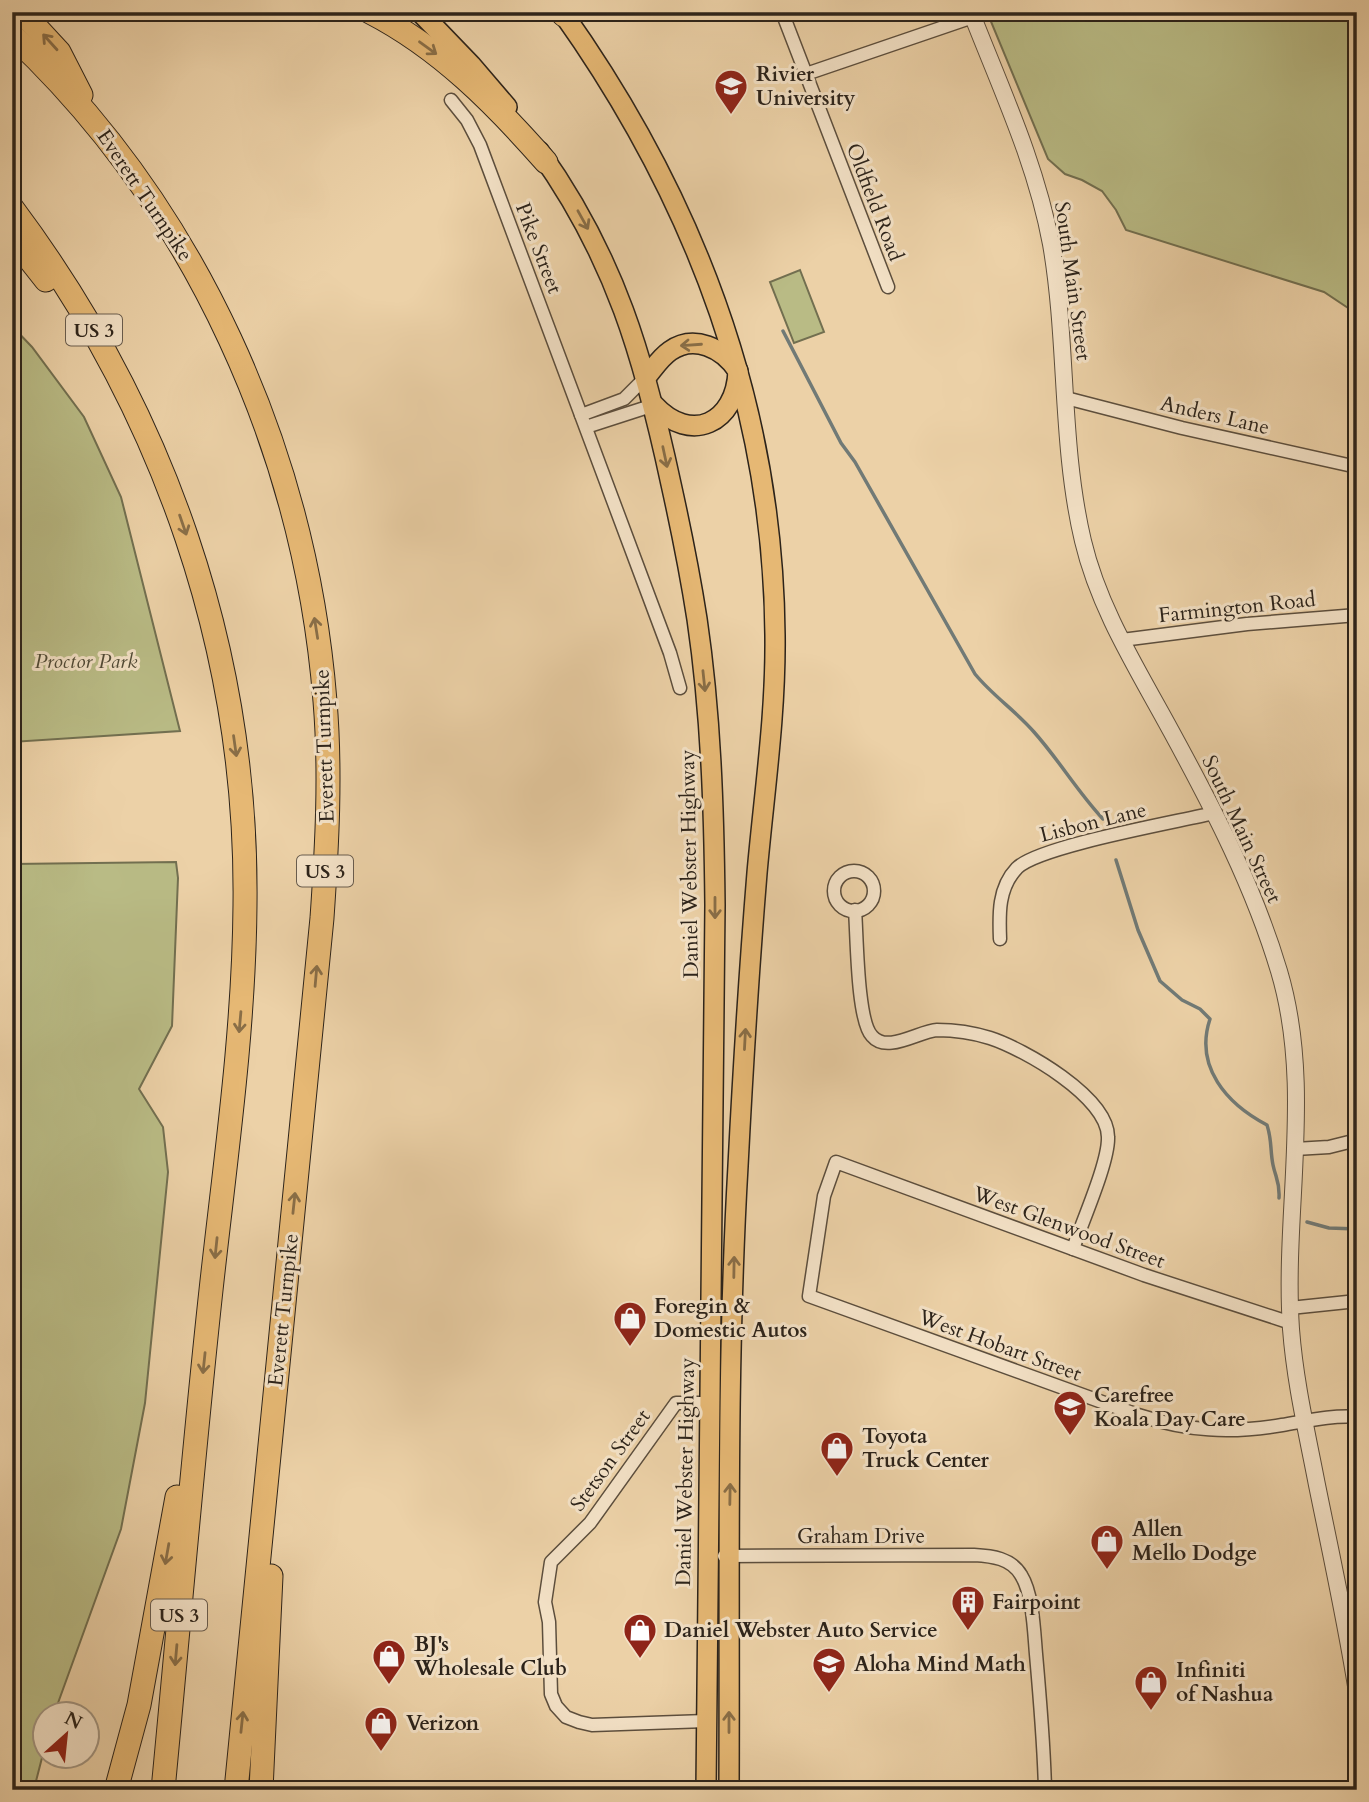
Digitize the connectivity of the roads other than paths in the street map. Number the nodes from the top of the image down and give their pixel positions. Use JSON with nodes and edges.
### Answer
{"nodes":[{"id":1,"x":22,"y":12,"type":"edge"},
{"id":2,"x":370,"y":12,"type":"edge"},
{"id":3,"x":421,"y":12,"type":"edge"},
{"id":4,"x":782,"y":12,"type":"edge"},
{"id":5,"x":562,"y":13,"type":"edge"},
{"id":6,"x":972,"y":15,"type":"edge"},
{"id":7,"x":12,"y":35,"type":"edge"},
{"id":8,"x":806,"y":74,"type":"junction"},
{"id":9,"x":451,"y":100,"type":"dead end"},
{"id":10,"x":93,"y":120,"type":"junction"},
{"id":11,"x":546,"y":162,"type":"junction"},
{"id":12,"x":12,"y":208,"type":"edge"},
{"id":13,"x":12,"y":237,"type":"edge"},
{"id":14,"x":888,"y":287,"type":"dead end"},
{"id":15,"x":738,"y":371,"type":"junction"},
{"id":16,"x":647,"y":376,"type":"junction"},
{"id":17,"x":1066,"y":398,"type":"junction"},
{"id":18,"x":654,"y":405,"type":"junction"},
{"id":19,"x":583,"y":421,"type":"junction"},
{"id":20,"x":159,"y":461,"type":"junction"},
{"id":21,"x":1357,"y":467,"type":"edge"},
{"id":22,"x":1357,"y":615,"type":"edge"},
{"id":23,"x":1122,"y":640,"type":"junction"},
{"id":24,"x":680,"y":688,"type":"dead end"},
{"id":25,"x":1214,"y":813,"type":"junction"},
{"id":26,"x":855,"y":910,"type":"dead end"},
{"id":27,"x":1000,"y":939,"type":"dead end"},
{"id":28,"x":1357,"y":1140,"type":"edge"},
{"id":29,"x":1295,"y":1149,"type":"junction"},
{"id":30,"x":1073,"y":1249,"type":"junction"},
{"id":31,"x":809,"y":1296,"type":"joint"},
{"id":32,"x":1357,"y":1301,"type":"edge"},
{"id":33,"x":284,"y":1307,"type":"junction"},
{"id":34,"x":1291,"y":1315,"type":"junction"},
{"id":35,"x":708,"y":1403,"type":"junction"},
{"id":36,"x":1357,"y":1416,"type":"edge"},
{"id":37,"x":1303,"y":1420,"type":"junction"},
{"id":38,"x":196,"y":1441,"type":"junction"},
{"id":39,"x":707,"y":1556,"type":"junction"},
{"id":40,"x":729,"y":1556,"type":"junction"},
{"id":41,"x":1357,"y":1692,"type":"edge"},
{"id":42,"x":706,"y":1721,"type":"junction"},
{"id":43,"x":116,"y":1790,"type":"edge"},
{"id":44,"x":163,"y":1790,"type":"edge"},
{"id":45,"x":236,"y":1790,"type":"edge"},
{"id":46,"x":261,"y":1790,"type":"edge"},
{"id":47,"x":706,"y":1790,"type":"edge"},
{"id":48,"x":729,"y":1790,"type":"edge"},
{"id":49,"x":1045,"y":1790,"type":"edge"}],
"edges":[{"from":10,"to":1,"type":"highway","one_way":true},
{"from":2,"to":11,"type":"highway","one_way":true},
{"from":3,"to":11,"type":"main road","name":"Daniel Webster Highway"},
{"from":4,"to":8,"type":"street","name":"Oldfield Road"},
{"from":5,"to":15,"type":"main road"},
{"from":6,"to":8,"type":"street"},
{"from":6,"to":17,"type":"street","name":"South Main Street"},
{"from":7,"to":10,"type":"highway","name":"Everett Turnpike","number":"US 3"},
{"from":8,"to":14,"type":"street","name":"Oldfield Road"},
{"from":9,"to":19,"type":"street","name":"Pike Street"},
{"from":33,"to":10,"type":"highway","name":"Everett Turnpike","number":"US 3","one_way":true},
{"from":11,"to":16,"type":"main road","name":"Daniel Webster Highway","one_way":true},
{"from":12,"to":20,"type":"highway","number":"US 3"},
{"from":13,"to":20,"type":"highway"},
{"from":15,"to":16,"type":"main road","one_way":true},
{"from":15,"to":18,"type":"main road"},
{"from":40,"to":15,"type":"main road","one_way":true},
{"from":16,"to":18,"type":"main road","name":"Daniel Webster Highway"},
{"from":16,"to":19,"type":"street"},
{"from":17,"to":21,"type":"street","name":"Anders Lane"},
{"from":17,"to":23,"type":"street","name":"South Main Street"},
{"from":18,"to":19,"type":"street"},
{"from":18,"to":35,"type":"main road","name":"Daniel Webster Highway","one_way":true},
{"from":19,"to":24,"type":"street","name":"Pike Street"},
{"from":20,"to":38,"type":"highway","number":"US 3","one_way":true},
{"from":22,"to":23,"type":"street","name":"Farmington Road"},
{"from":23,"to":25,"type":"street","name":"South Main Street"},
{"from":25,"to":27,"type":"street","name":"Lisbon Lane"},
{"from":25,"to":29,"type":"street","name":"South Main Street"},
{"from":26,"to":30,"type":"street"},
{"from":28,"to":29,"type":"street"},
{"from":29,"to":34,"type":"street","name":"South Main Street"},
{"from":30,"to":31,"type":"street","name":"West Glenwood Street"},
{"from":30,"to":34,"type":"street","name":"West Glenwood Street"},
{"from":31,"to":37,"type":"street","name":"West Hobart Street"},
{"from":32,"to":34,"type":"street"},
{"from":45,"to":33,"type":"highway","name":"Everett Turnpike","number":"US 3","one_way":true},
{"from":33,"to":46,"type":"highway"},
{"from":34,"to":37,"type":"street","name":"South Main Street"},
{"from":35,"to":39,"type":"main road","name":"Daniel Webster Highway"},
{"from":35,"to":42,"type":"street","name":"Stetson Street"},
{"from":36,"to":37,"type":"street","name":"West Hobart Street"},
{"from":37,"to":41,"type":"street","name":"South Main Street"},
{"from":38,"to":43,"type":"highway","one_way":true},
{"from":38,"to":44,"type":"highway","number":"US 3","one_way":true},
{"from":39,"to":40,"type":"street","name":"Graham Drive"},
{"from":39,"to":42,"type":"main road","name":"Daniel Webster Highway"},
{"from":48,"to":40,"type":"main road","one_way":true},
{"from":40,"to":49,"type":"street","name":"Graham Drive"},
{"from":42,"to":47,"type":"main road","name":"Daniel Webster Highway"}]}
